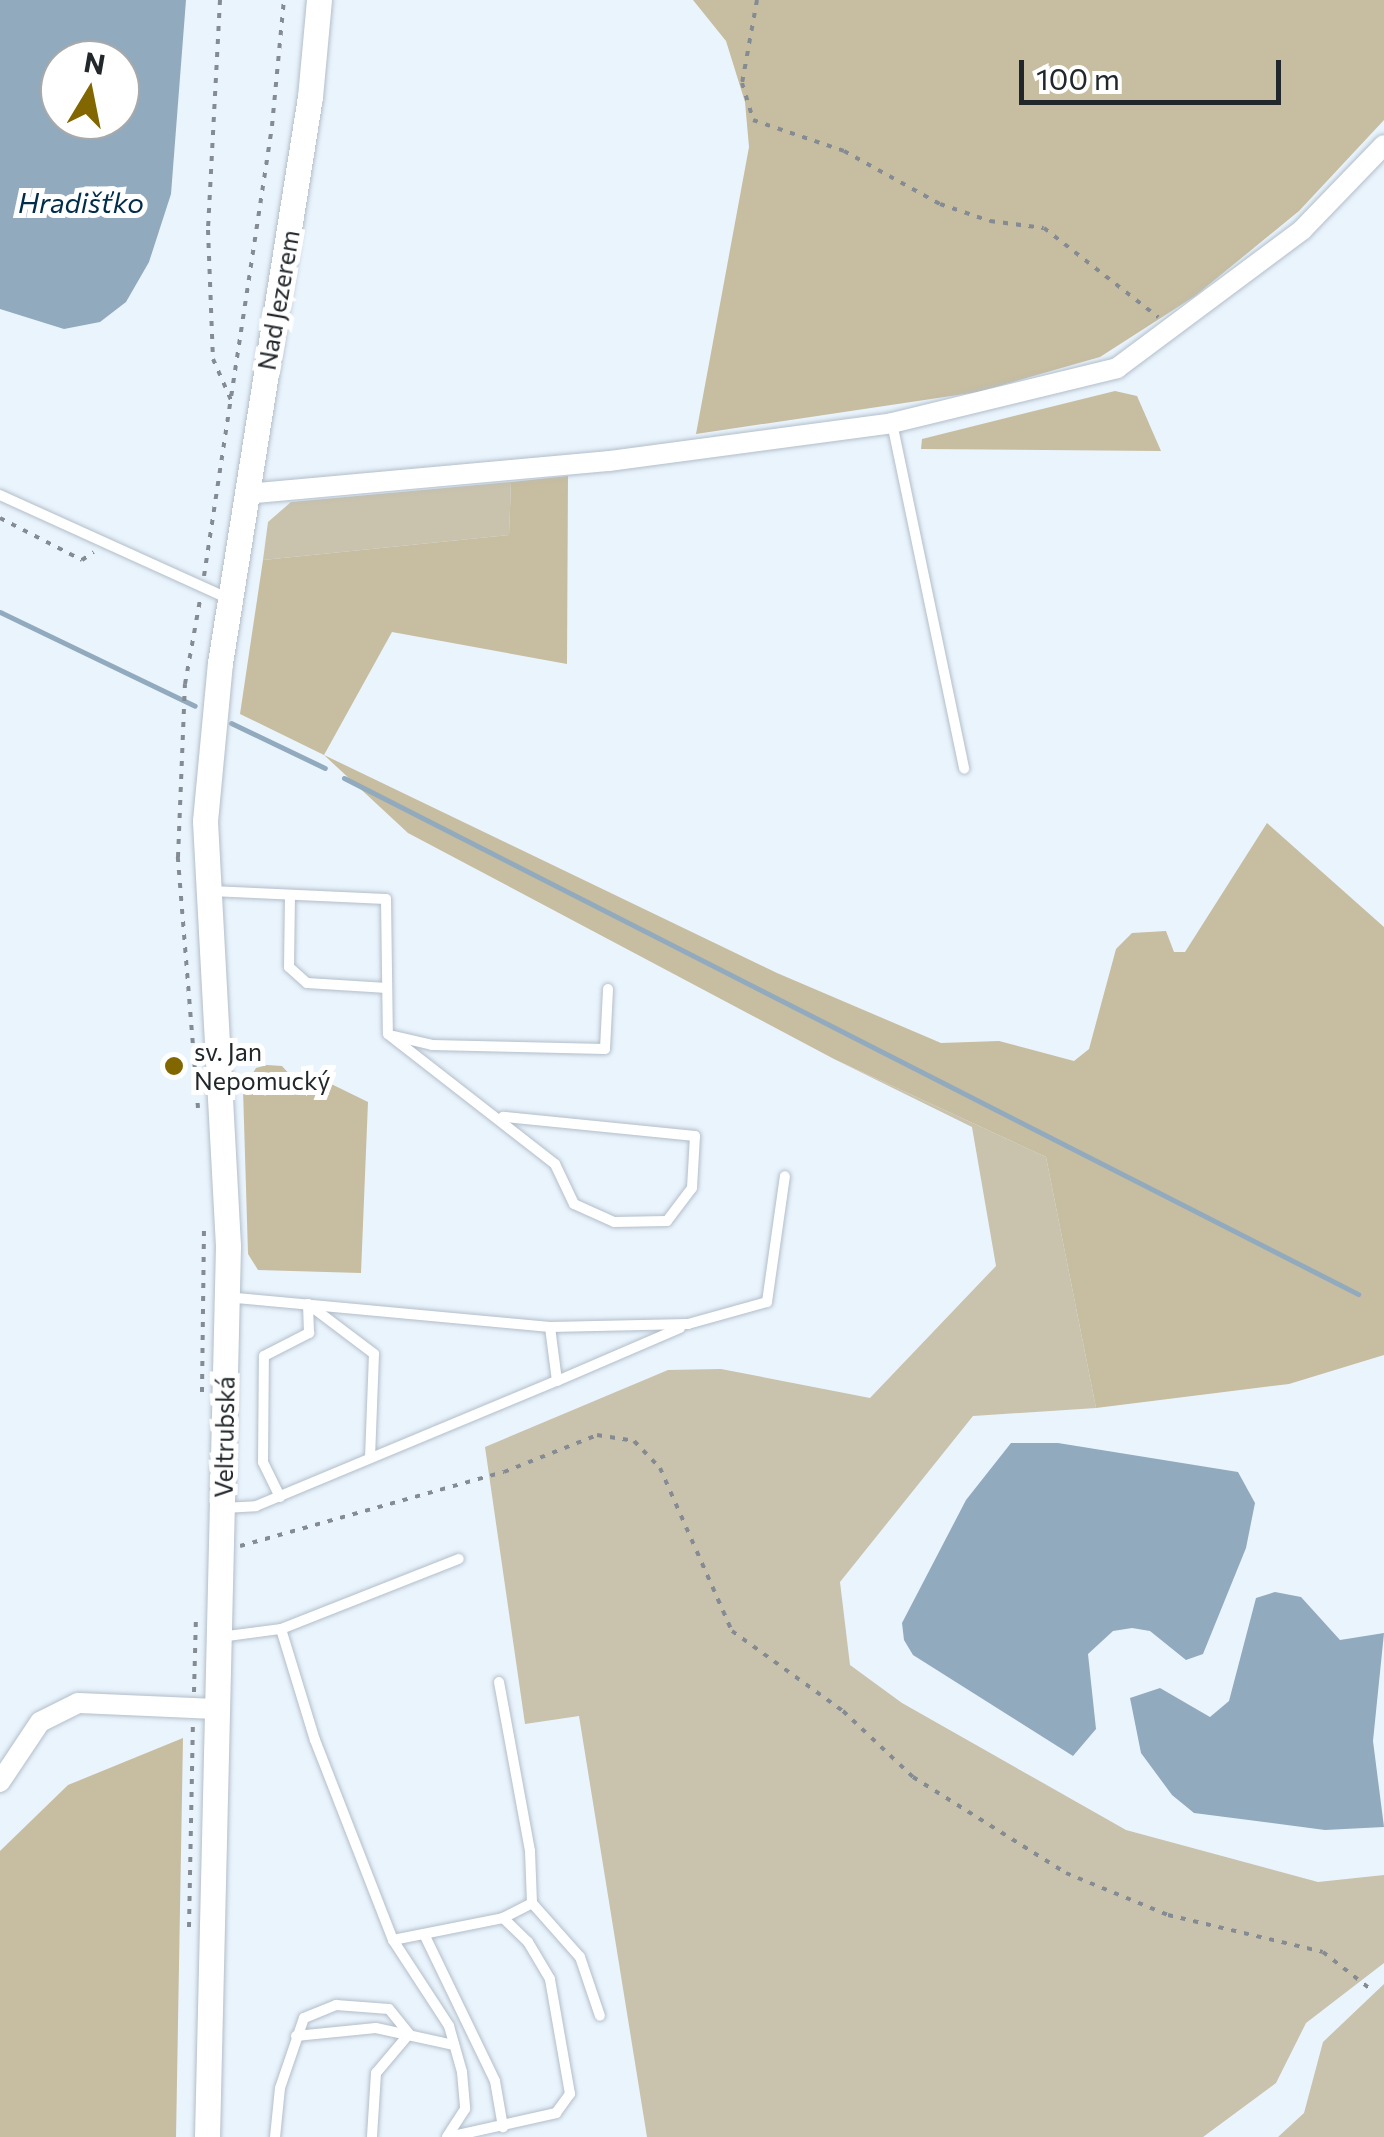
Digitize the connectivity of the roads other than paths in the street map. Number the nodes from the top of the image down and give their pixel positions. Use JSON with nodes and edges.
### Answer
{"nodes":[{"id":1,"x":318,"y":0,"type":"edge"},
{"id":2,"x":1384,"y":145,"type":"edge"},
{"id":3,"x":892,"y":423,"type":"junction"},
{"id":4,"x":246,"y":494,"type":"junction"},
{"id":5,"x":0,"y":495,"type":"edge"},
{"id":6,"x":230,"y":599,"type":"junction"},
{"id":7,"x":211,"y":738,"type":"joint"},
{"id":8,"x":964,"y":768,"type":"dead end"},
{"id":9,"x":204,"y":891,"type":"junction"},
{"id":10,"x":290,"y":895,"type":"junction"},
{"id":11,"x":387,"y":988,"type":"junction"},
{"id":12,"x":608,"y":989,"type":"dead end"},
{"id":13,"x":388,"y":1034,"type":"junction"},
{"id":14,"x":503,"y":1117,"type":"junction"},
{"id":15,"x":785,"y":1176,"type":"dead end"},
{"id":16,"x":227,"y":1297,"type":"junction"},
{"id":17,"x":308,"y":1304,"type":"junction"},
{"id":18,"x":688,"y":1324,"type":"junction"},
{"id":19,"x":550,"y":1327,"type":"junction"},
{"id":20,"x":557,"y":1381,"type":"junction"},
{"id":21,"x":370,"y":1458,"type":"junction"},
{"id":22,"x":280,"y":1496,"type":"junction"},
{"id":23,"x":222,"y":1508,"type":"junction"},
{"id":24,"x":460,"y":1559,"type":"dead end"},
{"id":25,"x":281,"y":1629,"type":"junction"},
{"id":26,"x":219,"y":1637,"type":"junction"},
{"id":27,"x":499,"y":1682,"type":"dead end"},
{"id":28,"x":206,"y":1709,"type":"junction"},
{"id":29,"x":0,"y":1782,"type":"edge"},
{"id":30,"x":532,"y":1903,"type":"junction"},
{"id":31,"x":503,"y":1918,"type":"junction"},
{"id":32,"x":424,"y":1934,"type":"junction"},
{"id":33,"x":393,"y":1940,"type":"junction"},
{"id":34,"x":600,"y":2016,"type":"dead end"},
{"id":35,"x":409,"y":2034,"type":"junction"},
{"id":36,"x":296,"y":2036,"type":"junction"},
{"id":37,"x":454,"y":2045,"type":"junction"},
{"id":38,"x":503,"y":2128,"type":"junction"},
{"id":39,"x":207,"y":2137,"type":"edge"},
{"id":40,"x":275,"y":2137,"type":"edge"},
{"id":41,"x":372,"y":2137,"type":"edge"},
{"id":42,"x":448,"y":2137,"type":"edge"}],
"edges":[{"from":1,"to":4,"type":"street","name":"Nad Jezerem"},
{"from":2,"to":3,"type":"street"},
{"from":3,"to":4,"type":"street"},
{"from":3,"to":8,"type":"lane"},
{"from":4,"to":6,"type":"street","name":"Nad Jezerem"},
{"from":5,"to":6,"type":"lane"},
{"from":6,"to":7,"type":"street","name":"Nad Jezerem"},
{"from":7,"to":9,"type":"street","name":"Veltrubská"},
{"from":9,"to":10,"type":"lane"},
{"from":9,"to":16,"type":"street","name":"Veltrubská"},
{"from":10,"to":11,"type":"lane"},
{"from":10,"to":11,"type":"lane"},
{"from":11,"to":13,"type":"lane"},
{"from":12,"to":13,"type":"lane"},
{"from":13,"to":14,"type":"lane"},
{"from":14,"to":14,"type":"lane"},
{"from":15,"to":18,"type":"lane"},
{"from":16,"to":17,"type":"lane"},
{"from":16,"to":23,"type":"street","name":"Veltrubská"},
{"from":17,"to":19,"type":"lane"},
{"from":17,"to":21,"type":"lane"},
{"from":17,"to":22,"type":"lane"},
{"from":18,"to":19,"type":"lane"},
{"from":18,"to":20,"type":"lane"},
{"from":19,"to":20,"type":"lane"},
{"from":20,"to":21,"type":"lane"},
{"from":21,"to":22,"type":"lane"},
{"from":22,"to":23,"type":"lane"},
{"from":23,"to":26,"type":"street","name":"Veltrubská"},
{"from":24,"to":25,"type":"lane"},
{"from":25,"to":26,"type":"lane"},
{"from":25,"to":33,"type":"lane"},
{"from":26,"to":28,"type":"street","name":"Veltrubská"},
{"from":27,"to":30,"type":"lane"},
{"from":28,"to":29,"type":"street"},
{"from":28,"to":39,"type":"street","name":"Veltrubská"},
{"from":30,"to":31,"type":"lane"},
{"from":30,"to":34,"type":"lane"},
{"from":31,"to":32,"type":"lane"},
{"from":31,"to":38,"type":"lane"},
{"from":32,"to":33,"type":"lane"},
{"from":32,"to":38,"type":"lane"},
{"from":33,"to":37,"type":"lane"},
{"from":35,"to":36,"type":"lane"},
{"from":35,"to":36,"type":"lane"},
{"from":35,"to":37,"type":"lane"},
{"from":35,"to":41,"type":"lane"},
{"from":36,"to":40,"type":"lane"},
{"from":37,"to":42,"type":"lane"},
{"from":38,"to":42,"type":"lane"}]}
